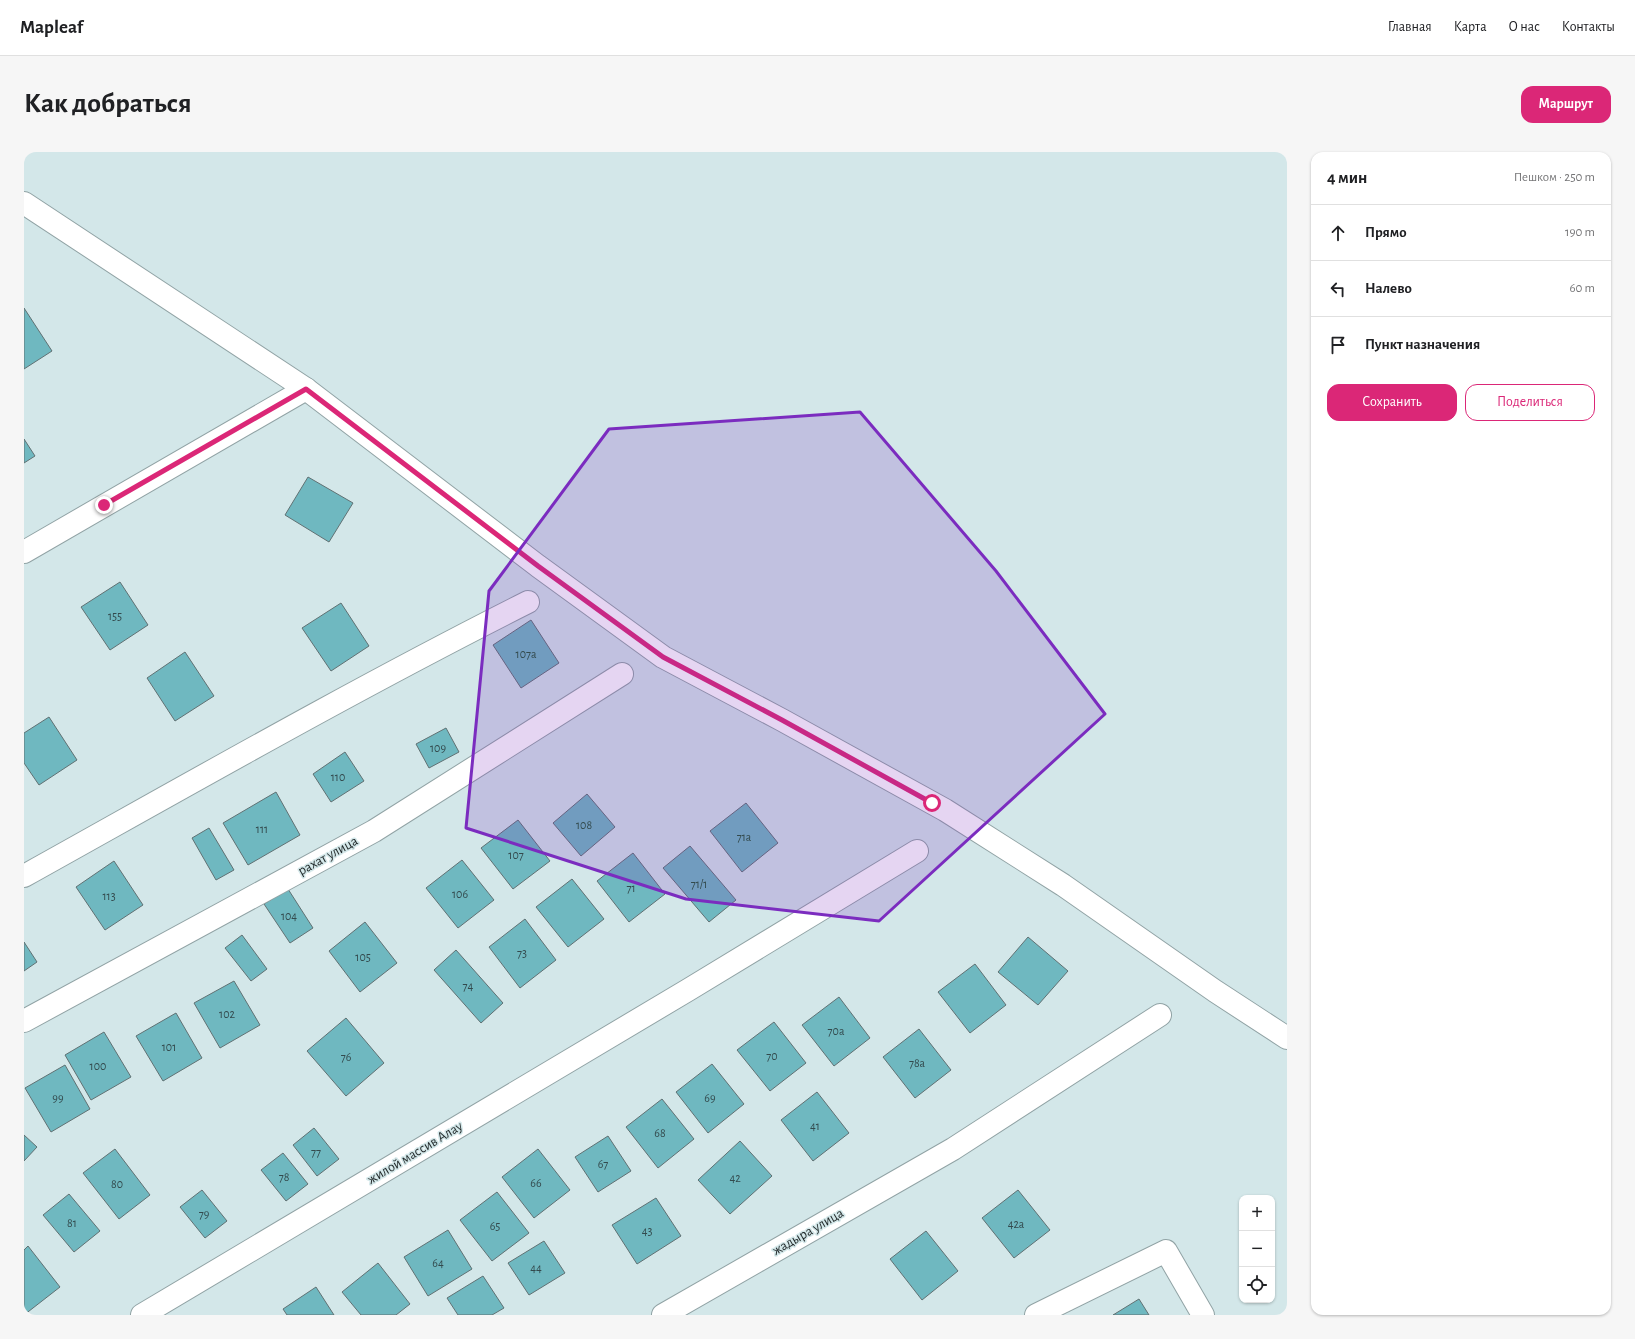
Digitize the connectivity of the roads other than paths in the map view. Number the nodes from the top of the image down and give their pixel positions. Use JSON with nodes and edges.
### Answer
{"nodes":[{"id":1,"x":24,"y":203,"type":"edge"},
{"id":2,"x":306,"y":389,"type":"junction"},
{"id":3,"x":24,"y":552,"type":"edge"},
{"id":4,"x":528,"y":602,"type":"dead end"},
{"id":5,"x":622,"y":674,"type":"dead end"},
{"id":6,"x":917,"y":851,"type":"dead end"},
{"id":7,"x":24,"y":876,"type":"edge"},
{"id":8,"x":1160,"y":1015,"type":"dead end"},
{"id":9,"x":24,"y":1021,"type":"edge"},
{"id":10,"x":1287,"y":1038,"type":"edge"},
{"id":11,"x":142,"y":1315,"type":"edge"},
{"id":12,"x":663,"y":1315,"type":"edge"},
{"id":13,"x":1036,"y":1315,"type":"edge"},
{"id":14,"x":1203,"y":1315,"type":"edge"}],
"edges":[{"from":1,"to":2,"type":"street"},
{"from":2,"to":3,"type":"street"},
{"from":2,"to":10,"type":"street"},
{"from":4,"to":7,"type":"street"},
{"from":5,"to":9,"type":"street","name":"рахат улица"},
{"from":6,"to":11,"type":"street","name":"жилой массив Алау"},
{"from":8,"to":12,"type":"street","name":"жадыра улица"},
{"from":13,"to":14,"type":"street"}]}
